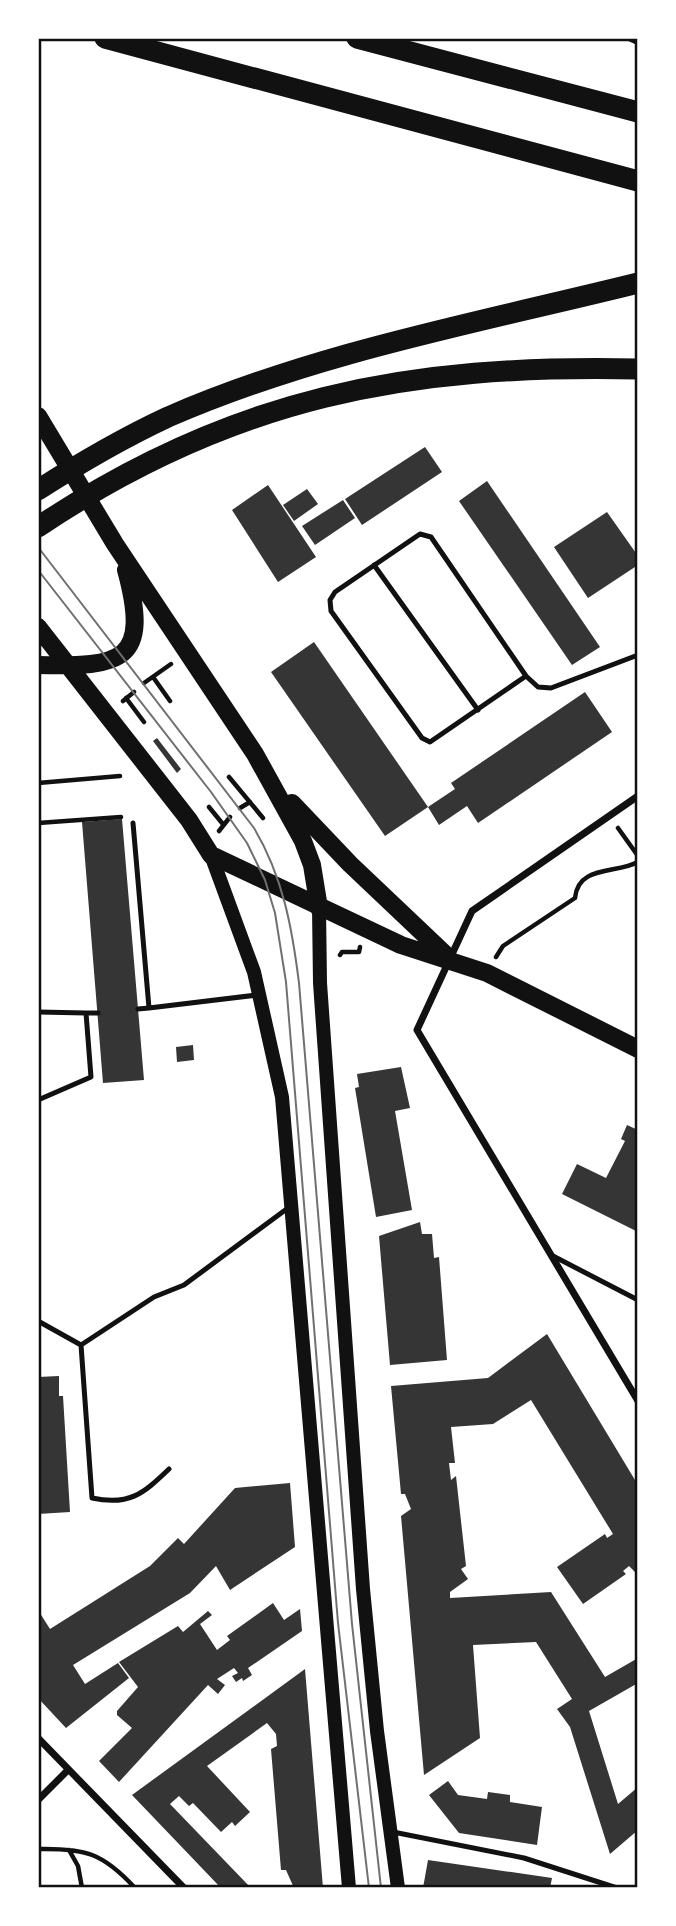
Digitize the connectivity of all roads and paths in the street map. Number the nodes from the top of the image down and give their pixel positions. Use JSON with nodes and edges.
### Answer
{"nodes":[{"id":1,"x":105,"y":38,"type":"edge"},
{"id":2,"x":357,"y":38,"type":"edge"},
{"id":3,"x":627,"y":38,"type":"edge"},
{"id":4,"x":638,"y":43,"type":"edge"},
{"id":5,"x":638,"y":112,"type":"edge"},
{"id":6,"x":638,"y":181,"type":"edge"},
{"id":7,"x":638,"y":284,"type":"edge"},
{"id":8,"x":638,"y":369,"type":"edge"},
{"id":9,"x":39,"y":417,"type":"edge"},
{"id":10,"x":38,"y":490,"type":"edge"},
{"id":11,"x":38,"y":527,"type":"edge"},
{"id":12,"x":115,"y":544,"type":"junction"},
{"id":13,"x":374,"y":565,"type":"junction"},
{"id":14,"x":38,"y":627,"type":"edge"},
{"id":15,"x":189,"y":650,"type":"junction"},
{"id":16,"x":638,"y":655,"type":"edge"},
{"id":17,"x":38,"y":664,"type":"edge"},
{"id":18,"x":69,"y":666,"type":"junction"},
{"id":19,"x":526,"y":676,"type":"junction"},
{"id":20,"x":153,"y":677,"type":"junction"},
{"id":21,"x":144,"y":683,"type":"dead end"},
{"id":22,"x":125,"y":698,"type":"dead end"},
{"id":23,"x":170,"y":701,"type":"dead end"},
{"id":24,"x":478,"y":710,"type":"junction"},
{"id":25,"x":144,"y":722,"type":"dead end"},
{"id":26,"x":256,"y":754,"type":"junction"},
{"id":27,"x":120,"y":776,"type":"dead end"},
{"id":28,"x":38,"y":783,"type":"edge"},
{"id":29,"x":638,"y":796,"type":"edge"},
{"id":30,"x":250,"y":802,"type":"dead end"},
{"id":31,"x":240,"y":808,"type":"dead end"},
{"id":32,"x":610,"y":816,"type":"junction"},
{"id":33,"x":133,"y":822,"type":"joint"},
{"id":34,"x":38,"y":823,"type":"edge"},
{"id":35,"x":211,"y":855,"type":"junction"},
{"id":36,"x":638,"y":859,"type":"edge"},
{"id":37,"x":319,"y":908,"type":"junction"},
{"id":38,"x":449,"y":958,"type":"junction"},
{"id":39,"x":487,"y":973,"type":"junction"},
{"id":40,"x":261,"y":995,"type":"junction"},
{"id":41,"x":149,"y":1008,"type":"junction"},
{"id":42,"x":138,"y":1009,"type":"dead end"},
{"id":43,"x":38,"y":1012,"type":"edge"},
{"id":44,"x":86,"y":1013,"type":"junction"},
{"id":45,"x":98,"y":1013,"type":"dead end"},
{"id":46,"x":638,"y":1049,"type":"edge"},
{"id":47,"x":38,"y":1100,"type":"edge"},
{"id":48,"x":292,"y":1205,"type":"junction"},
{"id":49,"x":550,"y":1255,"type":"junction"},
{"id":50,"x":638,"y":1300,"type":"edge"},
{"id":51,"x":38,"y":1321,"type":"edge"},
{"id":52,"x":81,"y":1345,"type":"junction"},
{"id":53,"x":638,"y":1401,"type":"edge"},
{"id":54,"x":169,"y":1469,"type":"dead end"},
{"id":55,"x":38,"y":1738,"type":"edge"},
{"id":56,"x":68,"y":1770,"type":"junction"},
{"id":57,"x":38,"y":1800,"type":"edge"},
{"id":58,"x":389,"y":1831,"type":"junction"},
{"id":59,"x":38,"y":1849,"type":"edge"},
{"id":60,"x":68,"y":1849,"type":"junction"},
{"id":61,"x":82,"y":1888,"type":"edge"},
{"id":62,"x":135,"y":1888,"type":"edge"},
{"id":63,"x":184,"y":1888,"type":"edge"},
{"id":64,"x":349,"y":1888,"type":"edge"},
{"id":65,"x":398,"y":1888,"type":"edge"},
{"id":66,"x":617,"y":1888,"type":"edge"}],
"edges":[{"from":1,"to":6,"type":"highway"},
{"from":2,"to":5,"type":"highway"},
{"from":3,"to":4,"type":"path"},
{"from":7,"to":10,"type":"highway"},
{"from":8,"to":11,"type":"highway"},
{"from":9,"to":12,"type":"main road"},
{"from":12,"to":15,"type":"main road"},
{"from":12,"to":18,"type":"main road"},
{"from":13,"to":19,"type":"lane"},
{"from":13,"to":24,"type":"lane"},
{"from":13,"to":24,"type":"lane"},
{"from":14,"to":18,"type":"main road"},
{"from":15,"to":20,"type":"path"},
{"from":15,"to":26,"type":"main road"},
{"from":16,"to":19,"type":"lane"},
{"from":17,"to":18,"type":"main road"},
{"from":18,"to":35,"type":"main road"},
{"from":19,"to":24,"type":"lane"},
{"from":20,"to":21,"type":"path"},
{"from":20,"to":23,"type":"path"},
{"from":22,"to":25,"type":"path"},
{"from":26,"to":37,"type":"main road"},
{"from":26,"to":38,"type":"main road"},
{"from":27,"to":28,"type":"path"},
{"from":29,"to":32,"type":"street"},
{"from":30,"to":31,"type":"path"},
{"from":32,"to":36,"type":"path"},
{"from":32,"to":38,"type":"street"},
{"from":33,"to":34,"type":"path"},
{"from":33,"to":41,"type":"lane"},
{"from":35,"to":37,"type":"main road"},
{"from":35,"to":40,"type":"main road"},
{"from":36,"to":39,"type":"path"},
{"from":37,"to":38,"type":"main road"},
{"from":37,"to":58,"type":"main road"},
{"from":38,"to":39,"type":"main road"},
{"from":38,"to":49,"type":"street"},
{"from":39,"to":46,"type":"main road"},
{"from":40,"to":41,"type":"lane"},
{"from":40,"to":48,"type":"main road"},
{"from":41,"to":42,"type":"lane"},
{"from":43,"to":44,"type":"lane"},
{"from":44,"to":45,"type":"lane"},
{"from":44,"to":47,"type":"lane"},
{"from":48,"to":52,"type":"lane"},
{"from":48,"to":64,"type":"main road"},
{"from":49,"to":50,"type":"lane"},
{"from":49,"to":53,"type":"street"},
{"from":51,"to":52,"type":"lane"},
{"from":52,"to":54,"type":"lane"},
{"from":55,"to":56,"type":"street"},
{"from":56,"to":57,"type":"street"},
{"from":56,"to":63,"type":"street"},
{"from":58,"to":65,"type":"main road"},
{"from":58,"to":66,"type":"lane"},
{"from":59,"to":60,"type":"path"},
{"from":60,"to":61,"type":"path"},
{"from":60,"to":62,"type":"path"}]}
